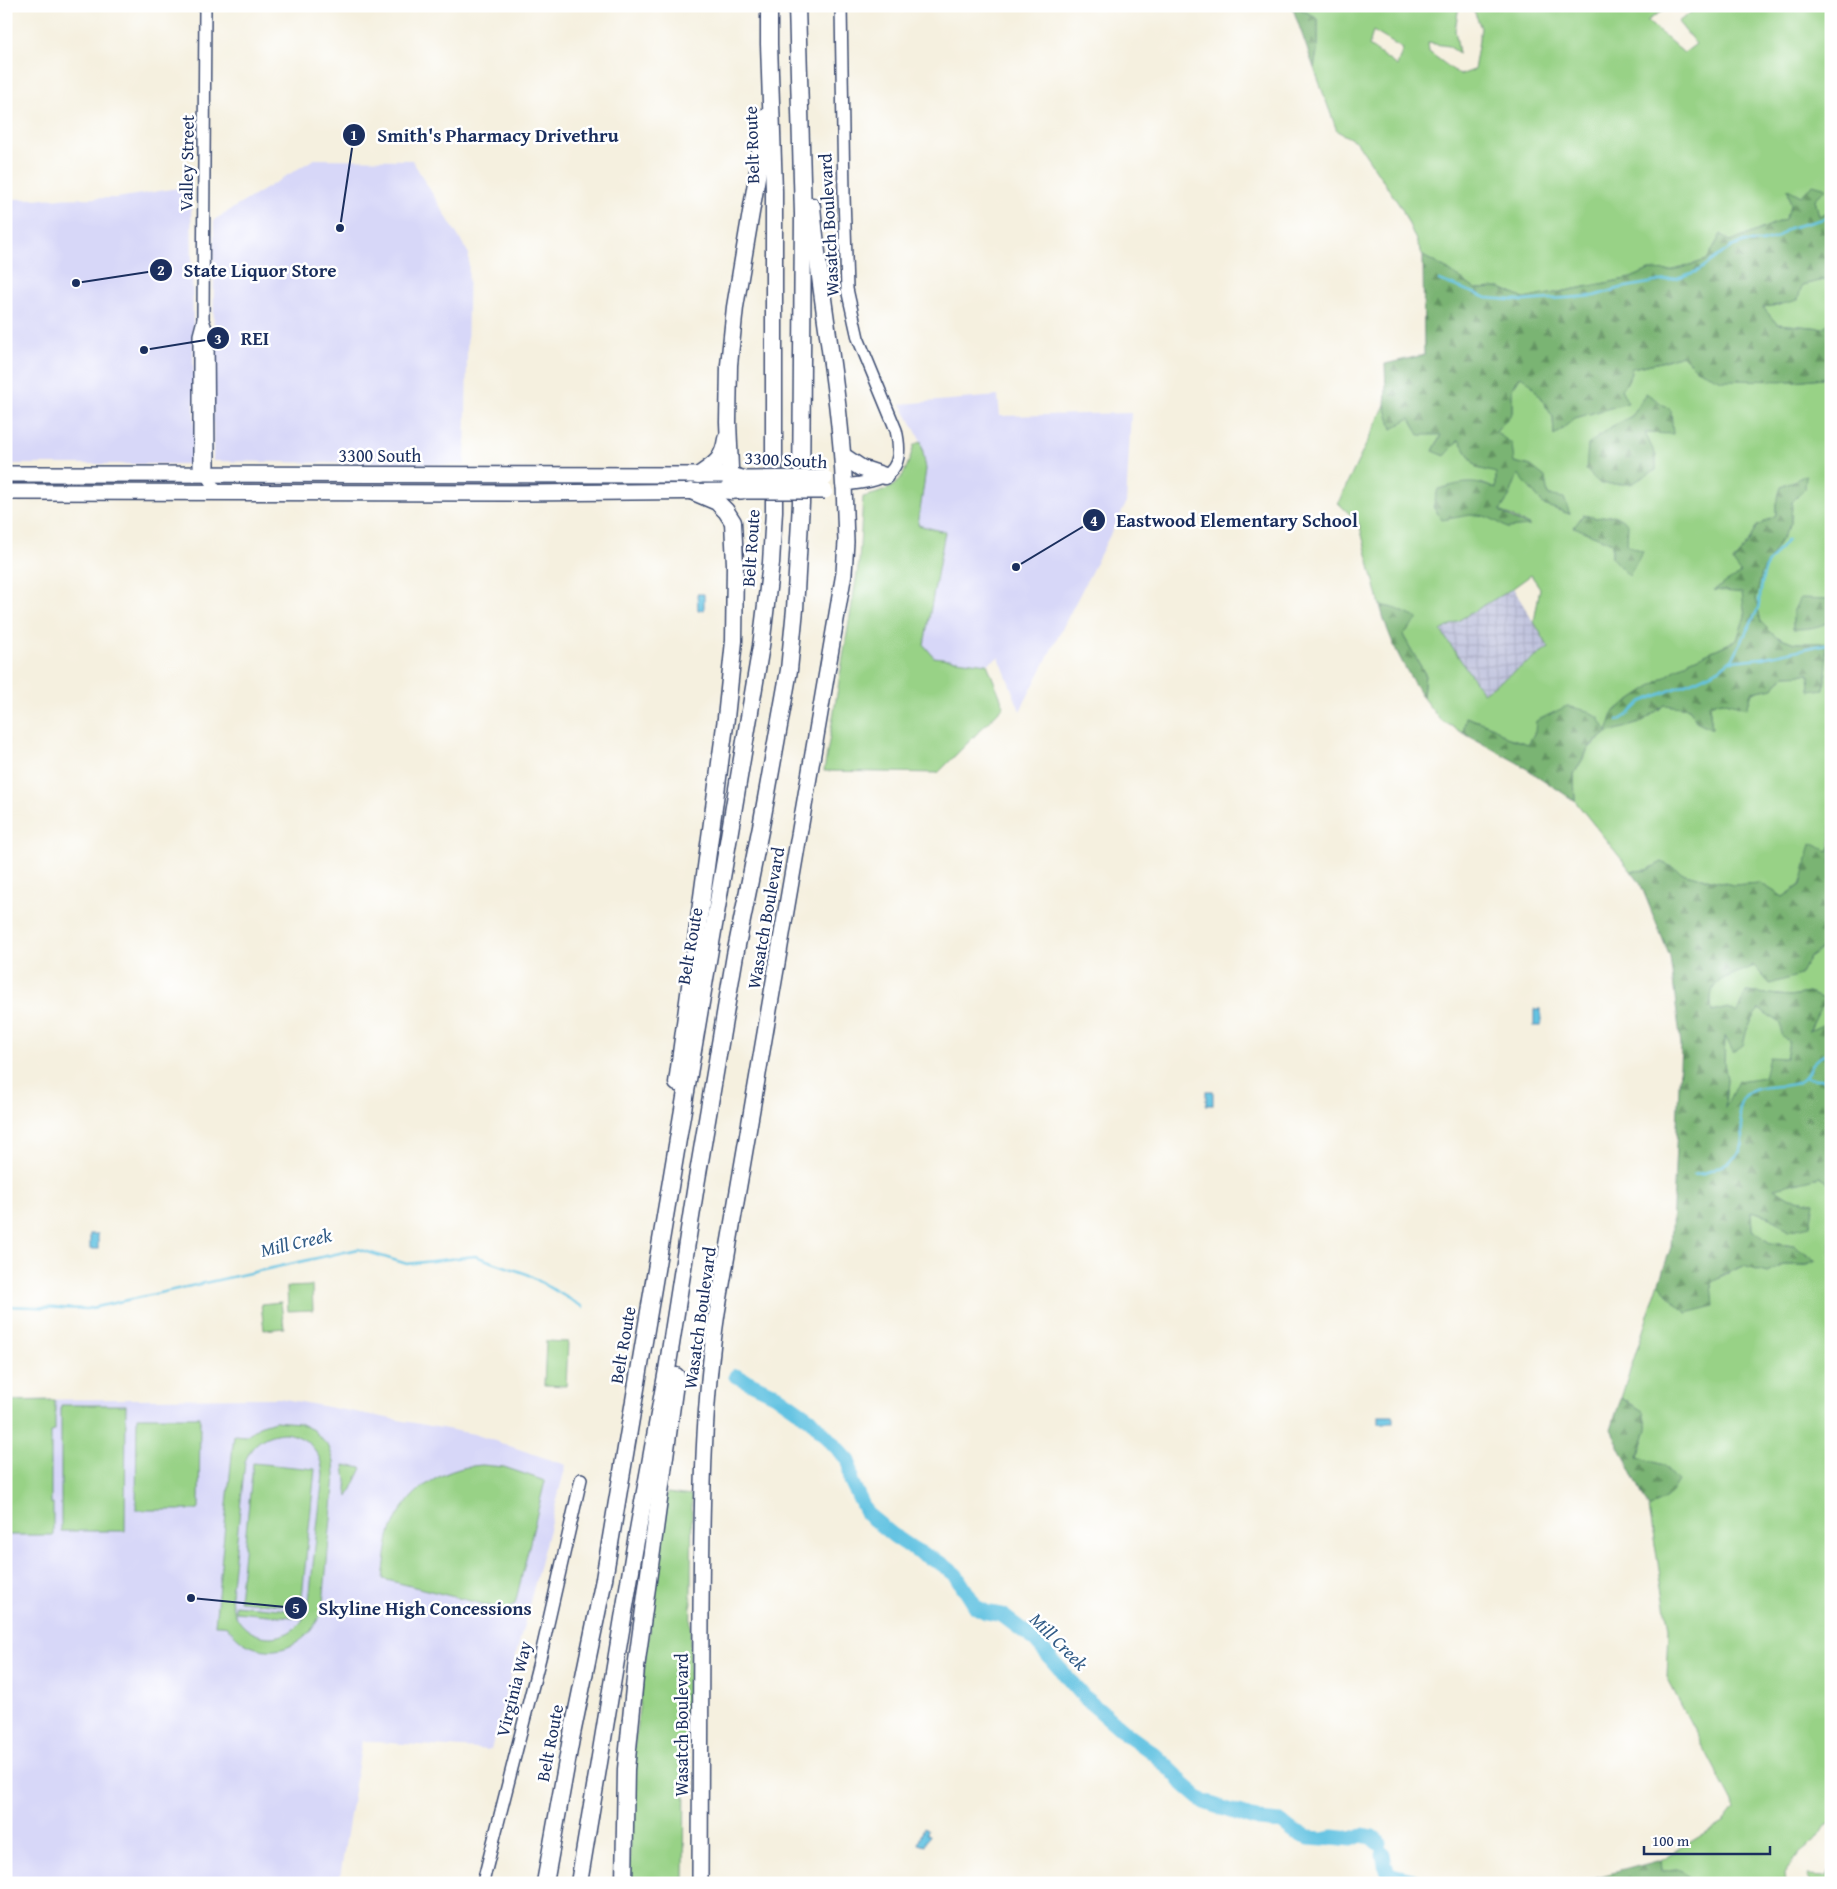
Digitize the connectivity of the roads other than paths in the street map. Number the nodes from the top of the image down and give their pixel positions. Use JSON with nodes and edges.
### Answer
{"nodes":[{"id":1,"x":205,"y":6,"type":"edge"},
{"id":2,"x":769,"y":6,"type":"edge"},
{"id":3,"x":797,"y":6,"type":"edge"},
{"id":4,"x":841,"y":6,"type":"edge"},
{"id":5,"x":769,"y":44,"type":"junction"},
{"id":6,"x":803,"y":176,"type":"junction"},
{"id":7,"x":728,"y":422,"type":"junction"},
{"id":8,"x":843,"y":456,"type":"junction"},
{"id":9,"x":6,"y":474,"type":"edge"},
{"id":10,"x":204,"y":474,"type":"junction"},
{"id":11,"x":699,"y":475,"type":"junction"},
{"id":12,"x":885,"y":476,"type":"junction"},
{"id":13,"x":739,"y":484,"type":"junction"},
{"id":14,"x":844,"y":485,"type":"junction"},
{"id":15,"x":692,"y":491,"type":"junction"},
{"id":16,"x":6,"y":492,"type":"edge"},
{"id":17,"x":218,"y":493,"type":"junction"},
{"id":18,"x":696,"y":1185,"type":"junction"},
{"id":19,"x":664,"y":1222,"type":"junction"},
{"id":20,"x":581,"y":1479,"type":"dead end"},
{"id":21,"x":483,"y":1881,"type":"edge"},
{"id":22,"x":545,"y":1883,"type":"edge"},
{"id":23,"x":579,"y":1883,"type":"edge"},
{"id":24,"x":624,"y":1883,"type":"edge"},
{"id":25,"x":700,"y":1883,"type":"edge"}],
"edges":[{"from":1,"to":10,"type":"street","name":"Valley Street"},
{"from":2,"to":5,"type":"highway","name":"Belt Route"},
{"from":3,"to":6,"type":"highway"},
{"from":4,"to":12,"type":"street","name":"Wasatch Boulevard"},
{"from":5,"to":7,"type":"highway"},
{"from":5,"to":19,"type":"highway","name":"Belt Route"},
{"from":6,"to":8,"type":"highway"},
{"from":6,"to":18,"type":"highway"},
{"from":7,"to":11,"type":"highway"},
{"from":7,"to":13,"type":"highway"},
{"from":8,"to":12,"type":"highway"},
{"from":8,"to":14,"type":"highway"},
{"from":9,"to":10,"type":"main road","name":"3300 South"},
{"from":10,"to":11,"type":"main road","name":"3300 South"},
{"from":10,"to":17,"type":"street"},
{"from":11,"to":13,"type":"main road","name":"3300 South"},
{"from":12,"to":14,"type":"street"},
{"from":13,"to":14,"type":"main road","name":"3300 South","bridge":true},
{"from":13,"to":15,"type":"main road","name":"3300 South"},
{"from":14,"to":25,"type":"main road","name":"Wasatch Boulevard"},
{"from":15,"to":17,"type":"main road","name":"3300 South"},
{"from":15,"to":19,"type":"highway"},
{"from":16,"to":17,"type":"main road","name":"3300 South"},
{"from":18,"to":23,"type":"highway"},
{"from":18,"to":24,"type":"highway"},
{"from":19,"to":22,"type":"highway","name":"Belt Route"},
{"from":20,"to":21,"type":"street","name":"Virginia Way"}]}
